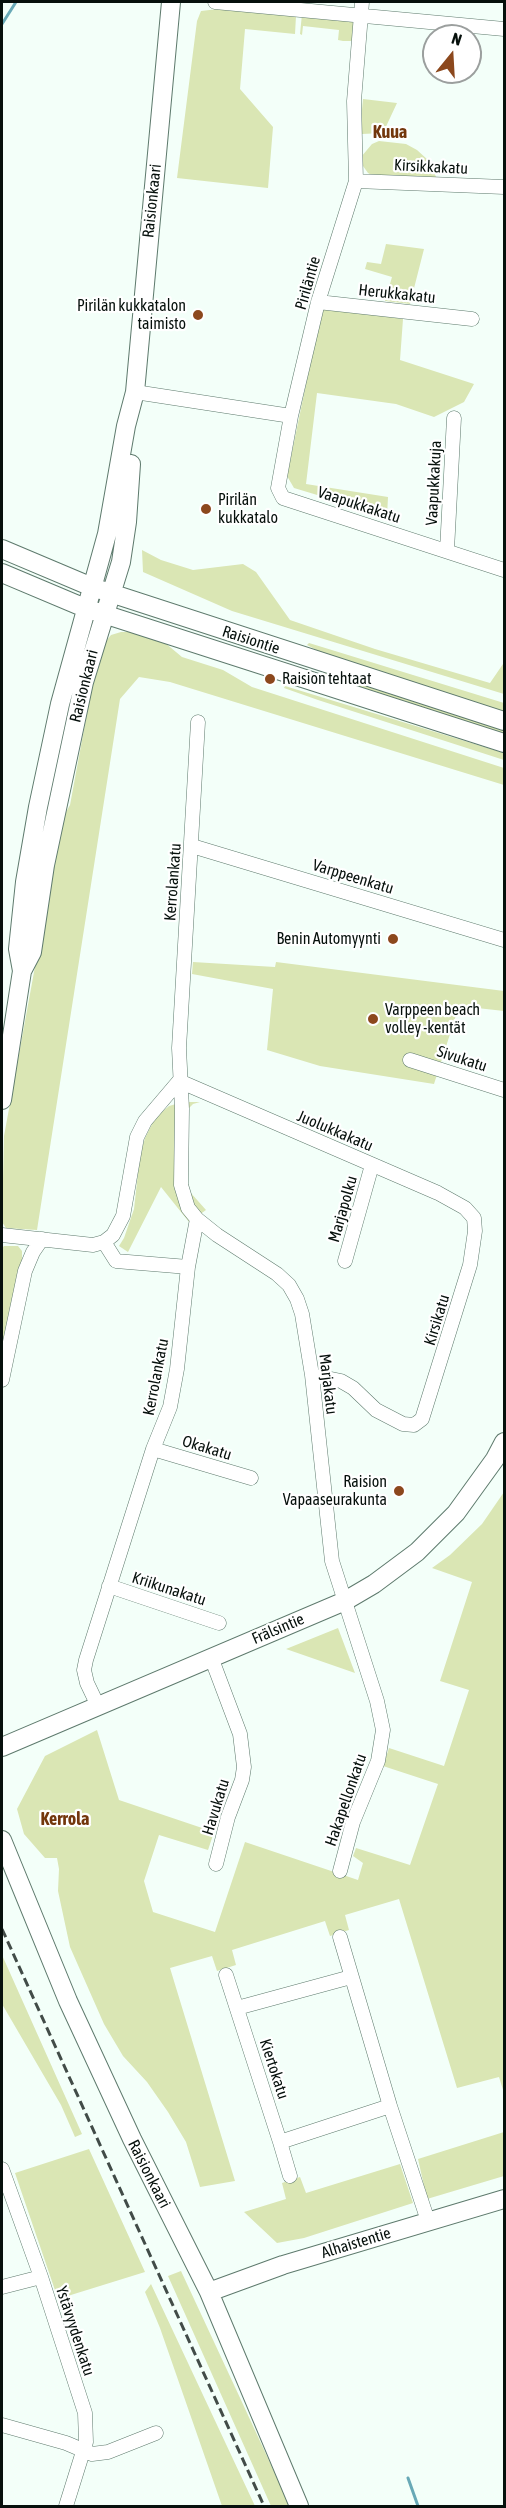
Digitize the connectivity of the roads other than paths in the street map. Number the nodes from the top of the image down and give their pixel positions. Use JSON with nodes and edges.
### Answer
{"nodes":[{"id":1,"x":171,"y":2,"type":"edge"},
{"id":2,"x":215,"y":2,"type":"edge"},
{"id":3,"x":362,"y":2,"type":"edge"},
{"id":4,"x":360,"y":16,"type":"junction"},
{"id":5,"x":504,"y":29,"type":"edge"},
{"id":6,"x":356,"y":181,"type":"junction"},
{"id":7,"x":504,"y":187,"type":"edge"},
{"id":8,"x":318,"y":302,"type":"junction"},
{"id":9,"x":472,"y":320,"type":"dead end"},
{"id":10,"x":134,"y":396,"type":"junction"},
{"id":11,"x":291,"y":416,"type":"junction"},
{"id":12,"x":454,"y":418,"type":"dead end"},
{"id":13,"x":2,"y":549,"type":"edge"},
{"id":14,"x":447,"y":550,"type":"junction"},
{"id":15,"x":504,"y":570,"type":"edge"},
{"id":16,"x":2,"y":573,"type":"edge"},
{"id":17,"x":92,"y":588,"type":"junction"},
{"id":18,"x":111,"y":594,"type":"junction"},
{"id":19,"x":85,"y":608,"type":"junction"},
{"id":20,"x":104,"y":614,"type":"junction"},
{"id":21,"x":504,"y":721,"type":"edge"},
{"id":22,"x":198,"y":722,"type":"dead end"},
{"id":23,"x":504,"y":743,"type":"edge"},
{"id":24,"x":192,"y":846,"type":"junction"},
{"id":25,"x":504,"y":940,"type":"edge"},
{"id":26,"x":22,"y":971,"type":"junction"},
{"id":27,"x":410,"y":1060,"type":"dead end"},
{"id":28,"x":179,"y":1081,"type":"junction"},
{"id":29,"x":504,"y":1090,"type":"edge"},
{"id":30,"x":2,"y":1100,"type":"edge"},
{"id":31,"x":372,"y":1165,"type":"junction"},
{"id":32,"x":474,"y":1218,"type":"joint"},
{"id":33,"x":197,"y":1219,"type":"junction"},
{"id":34,"x":2,"y":1235,"type":"edge"},
{"id":35,"x":42,"y":1239,"type":"junction"},
{"id":36,"x":104,"y":1242,"type":"junction"},
{"id":37,"x":345,"y":1262,"type":"dead end"},
{"id":38,"x":188,"y":1267,"type":"junction"},
{"id":39,"x":312,"y":1375,"type":"junction"},
{"id":40,"x":2,"y":1380,"type":"edge"},
{"id":41,"x":504,"y":1442,"type":"edge"},
{"id":42,"x":153,"y":1449,"type":"junction"},
{"id":43,"x":251,"y":1478,"type":"dead end"},
{"id":44,"x":109,"y":1586,"type":"junction"},
{"id":45,"x":345,"y":1601,"type":"junction"},
{"id":46,"x":219,"y":1623,"type":"dead end"},
{"id":47,"x":211,"y":1657,"type":"junction"},
{"id":48,"x":98,"y":1706,"type":"junction"},
{"id":49,"x":2,"y":1747,"type":"edge"},
{"id":50,"x":2,"y":1840,"type":"edge"},
{"id":51,"x":216,"y":1864,"type":"dead end"},
{"id":52,"x":340,"y":1871,"type":"dead end"},
{"id":53,"x":340,"y":1937,"type":"dead end"},
{"id":54,"x":226,"y":1975,"type":"dead end"},
{"id":55,"x":351,"y":1977,"type":"junction"},
{"id":56,"x":237,"y":2008,"type":"junction"},
{"id":57,"x":390,"y":2106,"type":"junction"},
{"id":58,"x":280,"y":2142,"type":"junction"},
{"id":59,"x":2,"y":2169,"type":"edge"},
{"id":60,"x":290,"y":2176,"type":"dead end"},
{"id":61,"x":504,"y":2199,"type":"edge"},
{"id":62,"x":428,"y":2221,"type":"junction"},
{"id":63,"x":41,"y":2277,"type":"junction"},
{"id":64,"x":2,"y":2287,"type":"edge"},
{"id":65,"x":207,"y":2289,"type":"junction"},
{"id":66,"x":2,"y":2425,"type":"edge"},
{"id":67,"x":156,"y":2433,"type":"dead end"},
{"id":68,"x":84,"y":2451,"type":"junction"},
{"id":69,"x":66,"y":2506,"type":"edge"},
{"id":70,"x":299,"y":2506,"type":"edge"}],
"edges":[{"from":1,"to":10,"type":"main road","name":"Raisionkaari"},
{"from":2,"to":4,"type":"street"},
{"from":3,"to":4,"type":"street","name":"Piriläntie"},
{"from":4,"to":5,"type":"street"},
{"from":4,"to":6,"type":"street","name":"Piriläntie"},
{"from":6,"to":7,"type":"street","name":"Kirsikkakatu"},
{"from":6,"to":8,"type":"street","name":"Piriläntie"},
{"from":8,"to":9,"type":"street","name":"Herukkakatu"},
{"from":8,"to":11,"type":"street","name":"Piriläntie"},
{"from":10,"to":11,"type":"street"},
{"from":10,"to":17,"type":"main road","name":"Raisionkaari"},
{"from":10,"to":18,"type":"main road","name":"Raisionkaari"},
{"from":11,"to":14,"type":"street","name":"Vaapukkakatu"},
{"from":12,"to":14,"type":"street","name":"Vaapukkakuja"},
{"from":13,"to":17,"type":"main road","name":"Raisiontie"},
{"from":14,"to":15,"type":"street","name":"Vaapukkakatu"},
{"from":16,"to":19,"type":"main road","name":"Raisiontie"},
{"from":17,"to":18,"type":"main road","name":"Raisiontie"},
{"from":17,"to":19,"type":"main road","name":"Raisionkaari"},
{"from":18,"to":20,"type":"main road","name":"Raisionkaari"},
{"from":18,"to":21,"type":"main road","name":"Raisiontie"},
{"from":19,"to":20,"type":"main road","name":"Raisiontie"},
{"from":19,"to":26,"type":"main road","name":"Raisionkaari"},
{"from":20,"to":23,"type":"main road","name":"Raisiontie"},
{"from":20,"to":26,"type":"main road","name":"Raisionkaari"},
{"from":22,"to":24,"type":"street","name":"Kerrolankatu"},
{"from":24,"to":25,"type":"street","name":"Varppeenkatu"},
{"from":24,"to":28,"type":"street","name":"Kerrolankatu"},
{"from":26,"to":30,"type":"main road","name":"Raisionkaari"},
{"from":27,"to":29,"type":"street","name":"Sivukatu"},
{"from":28,"to":31,"type":"street","name":"Juolukkakatu"},
{"from":28,"to":33,"type":"street","name":"Kerrolankatu"},
{"from":28,"to":36,"type":"street"},
{"from":31,"to":32,"type":"street","name":"Juolukkakatu"},
{"from":31,"to":37,"type":"street","name":"Marjapolku"},
{"from":32,"to":39,"type":"street","name":"Kirsikatu"},
{"from":33,"to":38,"type":"street","name":"Kerrolankatu"},
{"from":33,"to":39,"type":"street","name":"Marjakatu"},
{"from":34,"to":35,"type":"street"},
{"from":35,"to":36,"type":"street"},
{"from":35,"to":40,"type":"street"},
{"from":36,"to":38,"type":"street"},
{"from":38,"to":42,"type":"street","name":"Kerrolankatu"},
{"from":39,"to":45,"type":"street","name":"Marjakatu"},
{"from":41,"to":45,"type":"main road","name":"Frälsintie"},
{"from":42,"to":43,"type":"street","name":"Okakatu"},
{"from":42,"to":44,"type":"street","name":"Kerrolankatu"},
{"from":44,"to":46,"type":"street","name":"Kriikunakatu"},
{"from":44,"to":48,"type":"street","name":"Kerrolankatu"},
{"from":45,"to":47,"type":"main road","name":"Frälsintie"},
{"from":45,"to":52,"type":"street","name":"Hakapellonkatu"},
{"from":47,"to":48,"type":"main road","name":"Frälsintie"},
{"from":47,"to":51,"type":"street","name":"Havukatu"},
{"from":48,"to":49,"type":"main road","name":"Frälsintie"},
{"from":50,"to":65,"type":"main road","name":"Raisionkaari"},
{"from":53,"to":55,"type":"street"},
{"from":54,"to":56,"type":"street","name":"Kiertokatu"},
{"from":55,"to":56,"type":"street"},
{"from":55,"to":57,"type":"street"},
{"from":56,"to":58,"type":"street","name":"Kiertokatu"},
{"from":57,"to":58,"type":"street"},
{"from":57,"to":62,"type":"street"},
{"from":58,"to":60,"type":"street","name":"Kiertokatu"},
{"from":59,"to":63,"type":"street","name":"Ystävyydenkatu"},
{"from":61,"to":62,"type":"main road","name":"Alhaistentie"},
{"from":62,"to":65,"type":"main road","name":"Alhaistentie"},
{"from":63,"to":64,"type":"street"},
{"from":63,"to":68,"type":"street","name":"Ystävyydenkatu"},
{"from":65,"to":70,"type":"main road","name":"Raisionkaari"},
{"from":66,"to":68,"type":"street"},
{"from":67,"to":68,"type":"street"},
{"from":68,"to":69,"type":"street","name":"Ystävyydenkatu"}]}
